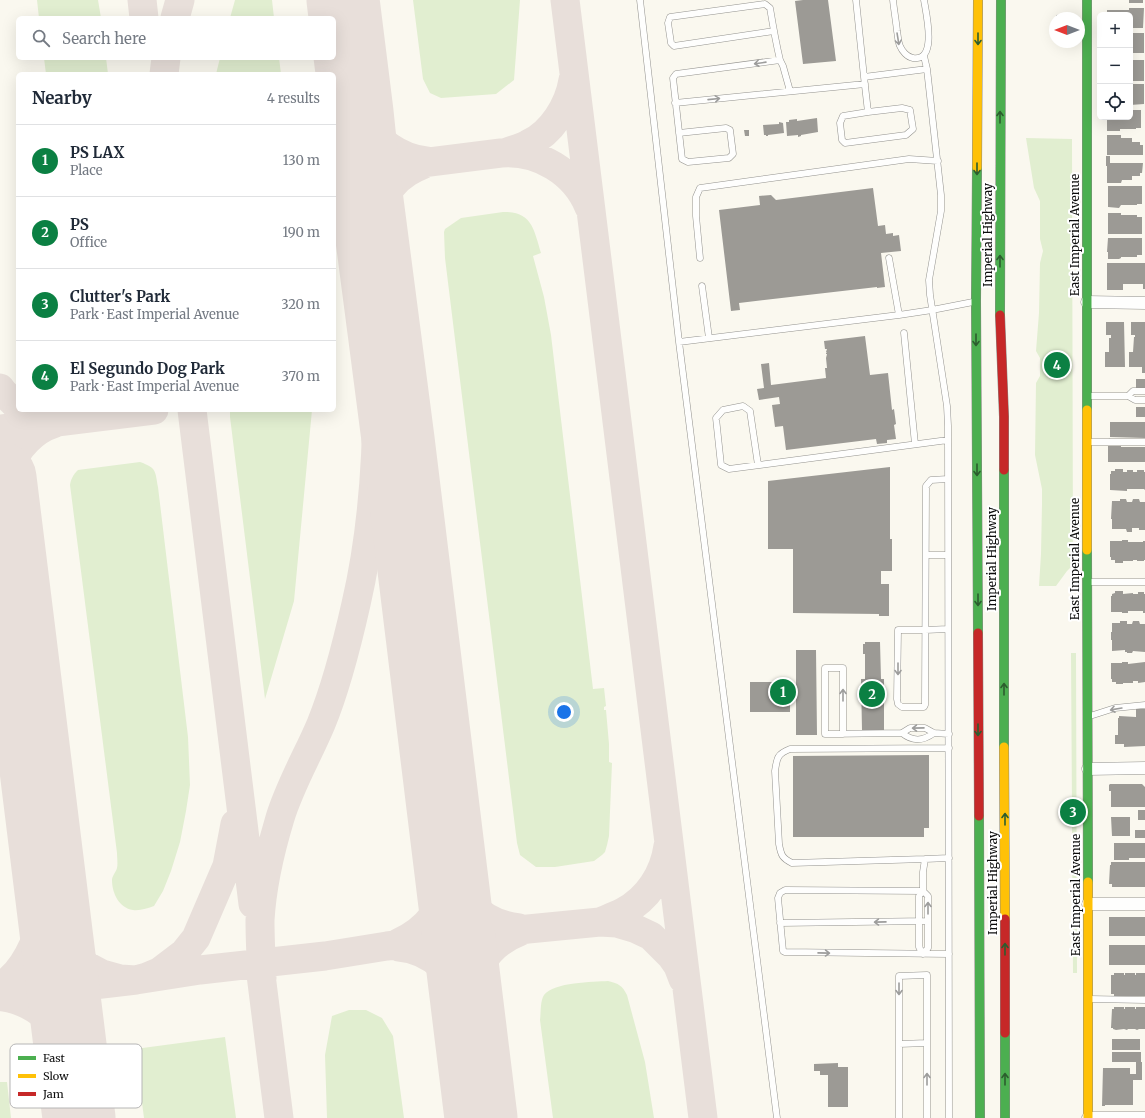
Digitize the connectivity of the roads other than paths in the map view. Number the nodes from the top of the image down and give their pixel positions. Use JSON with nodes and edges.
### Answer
{"nodes":[{"id":1,"x":640,"y":0,"type":"edge"},
{"id":2,"x":856,"y":0,"type":"edge"},
{"id":3,"x":893,"y":0,"type":"edge"},
{"id":4,"x":924,"y":0,"type":"edge"},
{"id":5,"x":978,"y":0,"type":"edge"},
{"id":6,"x":1001,"y":0,"type":"edge"},
{"id":7,"x":1087,"y":0,"type":"edge"},
{"id":8,"x":774,"y":31,"type":"junction"},
{"id":9,"x":924,"y":56,"type":"junction"},
{"id":10,"x":780,"y":60,"type":"junction"},
{"id":11,"x":927,"y":69,"type":"junction"},
{"id":12,"x":864,"y":81,"type":"junction"},
{"id":13,"x":790,"y":92,"type":"junction"},
{"id":14,"x":676,"y":103,"type":"junction"},
{"id":15,"x":868,"y":112,"type":"junction"},
{"id":16,"x":679,"y":132,"type":"junction"},
{"id":17,"x":938,"y":161,"type":"junction"},
{"id":18,"x":700,"y":258,"type":"dead end"},
{"id":19,"x":889,"y":258,"type":"dead end"},
{"id":20,"x":702,"y":286,"type":"dead end"},
{"id":21,"x":1000,"y":300,"type":"junction"},
{"id":22,"x":982,"y":301,"type":"junction"},
{"id":23,"x":1087,"y":302,"type":"junction"},
{"id":24,"x":1145,"y":303,"type":"edge"},
{"id":25,"x":932,"y":310,"type":"junction"},
{"id":26,"x":899,"y":315,"type":"junction"},
{"id":27,"x":904,"y":333,"type":"dead end"},
{"id":28,"x":709,"y":338,"type":"junction"},
{"id":29,"x":679,"y":342,"type":"junction"},
{"id":30,"x":1145,"y":391,"type":"edge"},
{"id":31,"x":1087,"y":396,"type":"junction"},
{"id":32,"x":1128,"y":396,"type":"junction"},
{"id":33,"x":1145,"y":400,"type":"edge"},
{"id":34,"x":948,"y":440,"type":"junction"},
{"id":35,"x":1087,"y":442,"type":"junction"},
{"id":36,"x":1145,"y":442,"type":"edge"},
{"id":37,"x":916,"y":444,"type":"junction"},
{"id":38,"x":758,"y":466,"type":"junction"},
{"id":39,"x":948,"y":480,"type":"junction"},
{"id":40,"x":948,"y":554,"type":"junction"},
{"id":41,"x":926,"y":555,"type":"junction"},
{"id":42,"x":1088,"y":582,"type":"junction"},
{"id":43,"x":1145,"y":582,"type":"edge"},
{"id":44,"x":948,"y":629,"type":"junction"},
{"id":45,"x":926,"y":630,"type":"junction"},
{"id":46,"x":1145,"y":705,"type":"edge"},
{"id":47,"x":1088,"y":717,"type":"junction"},
{"id":48,"x":902,"y":733,"type":"junction"},
{"id":49,"x":934,"y":733,"type":"junction"},
{"id":50,"x":843,"y":734,"type":"junction"},
{"id":51,"x":949,"y":734,"type":"junction"},
{"id":52,"x":949,"y":748,"type":"junction"},
{"id":53,"x":1145,"y":768,"type":"edge"},
{"id":54,"x":1088,"y":769,"type":"junction"},
{"id":55,"x":949,"y":858,"type":"junction"},
{"id":56,"x":925,"y":859,"type":"junction"},
{"id":57,"x":924,"y":891,"type":"junction"},
{"id":58,"x":1088,"y":904,"type":"junction"},
{"id":59,"x":1145,"y":904,"type":"edge"},
{"id":60,"x":928,"y":921,"type":"junction"},
{"id":61,"x":919,"y":922,"type":"junction"},
{"id":62,"x":780,"y":923,"type":"junction"},
{"id":63,"x":924,"y":954,"type":"junction"},
{"id":64,"x":949,"y":954,"type":"junction"},
{"id":65,"x":1088,"y":1000,"type":"junction"},
{"id":66,"x":1145,"y":1000,"type":"edge"},
{"id":67,"x":927,"y":1043,"type":"junction"},
{"id":68,"x":899,"y":1044,"type":"junction"},
{"id":69,"x":777,"y":1118,"type":"edge"},
{"id":70,"x":899,"y":1118,"type":"edge"},
{"id":71,"x":927,"y":1118,"type":"edge"},
{"id":72,"x":949,"y":1118,"type":"edge"},
{"id":73,"x":980,"y":1118,"type":"edge"},
{"id":74,"x":1005,"y":1118,"type":"edge"},
{"id":75,"x":1088,"y":1118,"type":"edge"},
{"id":76,"x":1145,"y":1118,"type":"edge"}],
"edges":[{"from":1,"to":29,"type":"lane"},
{"from":2,"to":12,"type":"lane"},
{"from":3,"to":9,"type":"lane","one_way":true},
{"from":4,"to":9,"type":"lane"},
{"from":5,"to":22,"type":"main road","name":"Imperial Highway","one_way":true},
{"from":21,"to":6,"type":"main road","name":"Imperial Highway","one_way":true},
{"from":7,"to":23,"type":"main road","name":"East Imperial Avenue"},
{"from":8,"to":8,"type":"lane"},
{"from":8,"to":10,"type":"lane"},
{"from":9,"to":11,"type":"lane"},
{"from":10,"to":13,"type":"lane"},
{"from":10,"to":14,"type":"lane","one_way":true},
{"from":11,"to":12,"type":"lane"},
{"from":11,"to":17,"type":"lane"},
{"from":12,"to":13,"type":"lane"},
{"from":12,"to":15,"type":"lane"},
{"from":14,"to":13,"type":"lane","one_way":true},
{"from":14,"to":16,"type":"lane"},
{"from":15,"to":15,"type":"lane"},
{"from":16,"to":16,"type":"lane"},
{"from":17,"to":18,"type":"lane"},
{"from":17,"to":25,"type":"lane"},
{"from":19,"to":26,"type":"lane"},
{"from":20,"to":28,"type":"lane"},
{"from":21,"to":22,"type":"main road"},
{"from":74,"to":21,"type":"main road","name":"Imperial Highway","one_way":true},
{"from":22,"to":25,"type":"lane"},
{"from":22,"to":73,"type":"main road","name":"Imperial Highway","one_way":true},
{"from":23,"to":24,"type":"street"},
{"from":23,"to":31,"type":"main road","name":"East Imperial Avenue"},
{"from":25,"to":26,"type":"lane"},
{"from":25,"to":34,"type":"lane"},
{"from":26,"to":28,"type":"lane"},
{"from":27,"to":37,"type":"lane"},
{"from":28,"to":29,"type":"lane"},
{"from":29,"to":69,"type":"lane"},
{"from":30,"to":32,"type":"lane"},
{"from":31,"to":32,"type":"lane"},
{"from":31,"to":35,"type":"main road","name":"East Imperial Avenue"},
{"from":32,"to":33,"type":"lane"},
{"from":34,"to":37,"type":"lane"},
{"from":34,"to":39,"type":"lane"},
{"from":35,"to":36,"type":"lane"},
{"from":35,"to":42,"type":"main road","name":"East Imperial Avenue"},
{"from":37,"to":38,"type":"lane"},
{"from":38,"to":38,"type":"lane"},
{"from":39,"to":40,"type":"lane"},
{"from":39,"to":41,"type":"lane"},
{"from":40,"to":41,"type":"lane"},
{"from":40,"to":44,"type":"lane"},
{"from":41,"to":45,"type":"lane"},
{"from":42,"to":43,"type":"lane"},
{"from":42,"to":47,"type":"main road","name":"East Imperial Avenue"},
{"from":44,"to":45,"type":"lane"},
{"from":44,"to":51,"type":"lane"},
{"from":45,"to":45,"type":"lane","one_way":true},
{"from":46,"to":47,"type":"lane","one_way":true},
{"from":47,"to":54,"type":"main road","name":"East Imperial Avenue"},
{"from":49,"to":48,"type":"lane","one_way":true},
{"from":48,"to":49,"type":"lane"},
{"from":48,"to":50,"type":"lane"},
{"from":49,"to":51,"type":"lane"},
{"from":50,"to":50,"type":"lane","one_way":true},
{"from":51,"to":52,"type":"lane"},
{"from":52,"to":55,"type":"lane"},
{"from":52,"to":56,"type":"lane"},
{"from":53,"to":54,"type":"street"},
{"from":54,"to":58,"type":"main road","name":"East Imperial Avenue"},
{"from":55,"to":56,"type":"lane"},
{"from":55,"to":64,"type":"lane"},
{"from":56,"to":57,"type":"lane"},
{"from":60,"to":57,"type":"lane","one_way":true},
{"from":57,"to":61,"type":"lane"},
{"from":57,"to":62,"type":"lane"},
{"from":58,"to":59,"type":"street"},
{"from":58,"to":65,"type":"main road","name":"East Imperial Avenue"},
{"from":60,"to":61,"type":"lane"},
{"from":60,"to":63,"type":"lane"},
{"from":61,"to":62,"type":"lane","one_way":true},
{"from":61,"to":63,"type":"lane"},
{"from":62,"to":63,"type":"lane","one_way":true},
{"from":63,"to":64,"type":"lane"},
{"from":64,"to":72,"type":"lane"},
{"from":65,"to":66,"type":"lane"},
{"from":65,"to":75,"type":"main road","name":"East Imperial Avenue"},
{"from":67,"to":68,"type":"lane"},
{"from":67,"to":68,"type":"lane","one_way":true},
{"from":71,"to":67,"type":"lane","one_way":true},
{"from":68,"to":70,"type":"lane"},
{"from":75,"to":76,"type":"street"}]}
